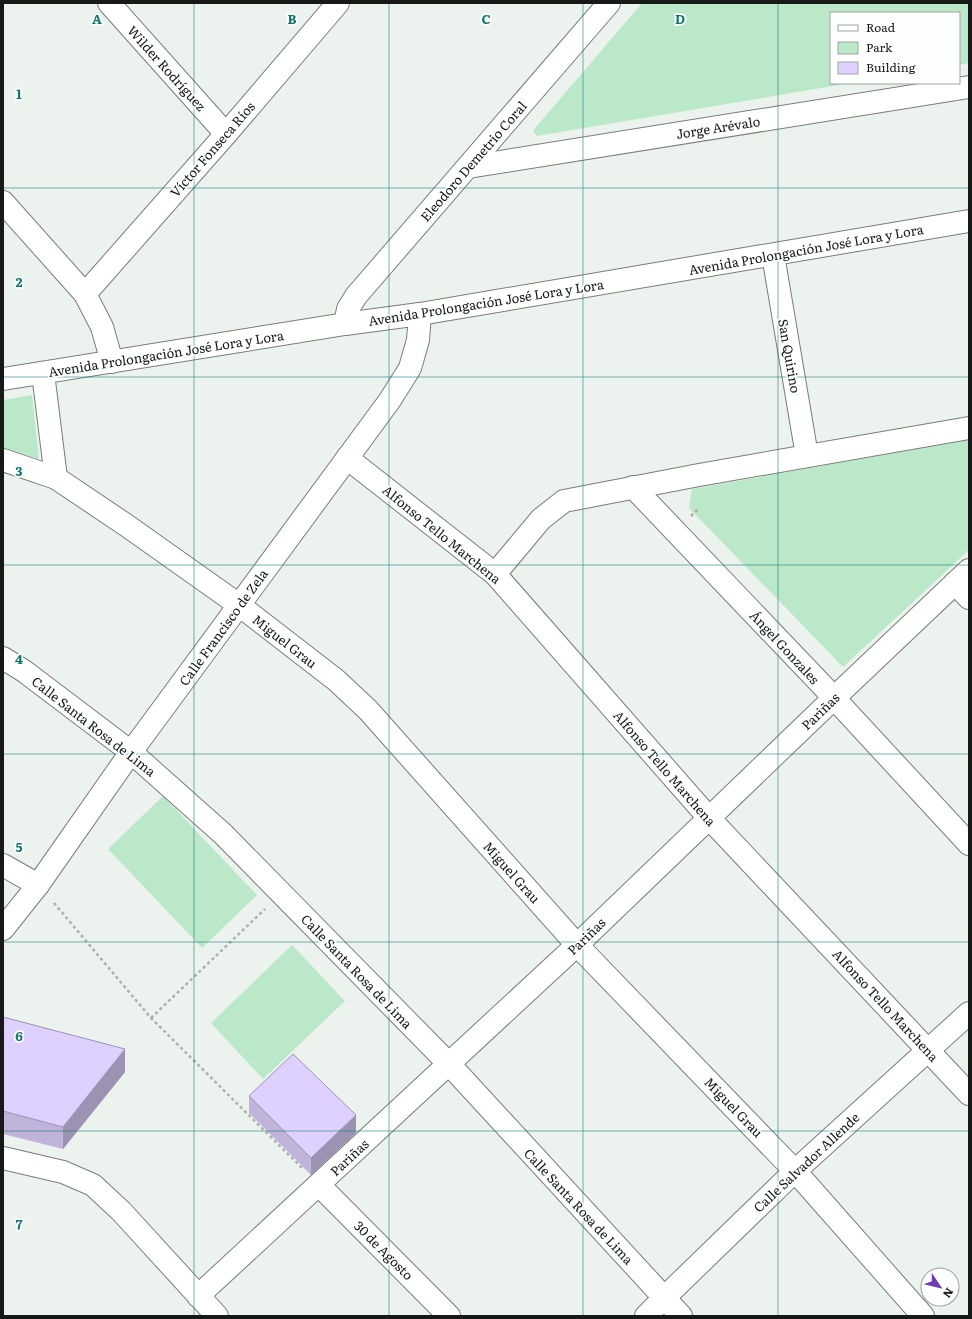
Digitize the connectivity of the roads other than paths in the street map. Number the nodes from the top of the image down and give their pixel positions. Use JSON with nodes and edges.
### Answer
{"nodes":[{"id":1,"x":109,"y":3,"type":"edge"},
{"id":2,"x":338,"y":3,"type":"edge"},
{"id":3,"x":609,"y":3,"type":"edge"},
{"id":4,"x":969,"y":87,"type":"edge"},
{"id":5,"x":226,"y":134,"type":"junction"},
{"id":6,"x":468,"y":167,"type":"junction"},
{"id":7,"x":3,"y":202,"type":"edge"},
{"id":8,"x":969,"y":221,"type":"edge"},
{"id":9,"x":773,"y":255,"type":"junction"},
{"id":10,"x":85,"y":294,"type":"junction"},
{"id":11,"x":420,"y":314,"type":"junction"},
{"id":12,"x":345,"y":324,"type":"junction"},
{"id":13,"x":112,"y":362,"type":"junction"},
{"id":14,"x":43,"y":373,"type":"junction"},
{"id":15,"x":3,"y":379,"type":"edge"},
{"id":16,"x":969,"y":428,"type":"edge"},
{"id":17,"x":807,"y":456,"type":"junction"},
{"id":18,"x":347,"y":458,"type":"junction"},
{"id":19,"x":3,"y":460,"type":"edge"},
{"id":20,"x":56,"y":478,"type":"junction"},
{"id":21,"x":633,"y":487,"type":"junction"},
{"id":22,"x":495,"y":574,"type":"junction"},
{"id":23,"x":964,"y":584,"type":"edge"},
{"id":24,"x":239,"y":605,"type":"junction"},
{"id":25,"x":3,"y":658,"type":"edge"},
{"id":26,"x":834,"y":698,"type":"junction"},
{"id":27,"x":131,"y":752,"type":"junction"},
{"id":28,"x":709,"y":818,"type":"junction"},
{"id":29,"x":969,"y":844,"type":"edge"},
{"id":30,"x":3,"y":865,"type":"edge"},
{"id":31,"x":38,"y":885,"type":"junction"},
{"id":32,"x":3,"y":929,"type":"edge"},
{"id":33,"x":577,"y":945,"type":"junction"},
{"id":34,"x":969,"y":1013,"type":"edge"},
{"id":35,"x":928,"y":1050,"type":"junction"},
{"id":36,"x":449,"y":1064,"type":"junction"},
{"id":37,"x":969,"y":1094,"type":"edge"},
{"id":38,"x":3,"y":1158,"type":"edge"},
{"id":39,"x":795,"y":1171,"type":"junction"},
{"id":40,"x":319,"y":1185,"type":"junction"},
{"id":41,"x":198,"y":1296,"type":"junction"},
{"id":42,"x":664,"y":1298,"type":"junction"},
{"id":43,"x":217,"y":1316,"type":"edge"},
{"id":44,"x":449,"y":1316,"type":"edge"},
{"id":45,"x":646,"y":1316,"type":"edge"},
{"id":46,"x":681,"y":1316,"type":"edge"},
{"id":47,"x":923,"y":1316,"type":"edge"}],
"edges":[{"from":1,"to":5,"type":"street","name":"Wilder Rodríguez"},
{"from":2,"to":5,"type":"street","name":"Víctor Fonseca Ríos"},
{"from":3,"to":6,"type":"street","name":"Eleodoro Demetrio Coral"},
{"from":4,"to":6,"type":"street","name":"Jorge Arévalo"},
{"from":5,"to":10,"type":"street","name":"Víctor Fonseca Ríos"},
{"from":6,"to":12,"type":"street","name":"Eleodoro Demetrio Coral"},
{"from":7,"to":10,"type":"street"},
{"from":8,"to":9,"type":"street","name":"Avenida Prolongación José Lora y Lora"},
{"from":9,"to":11,"type":"street","name":"Avenida Prolongación José Lora y Lora"},
{"from":9,"to":17,"type":"street","name":"San Quirino"},
{"from":10,"to":13,"type":"street"},
{"from":11,"to":12,"type":"street","name":"Avenida Prolongación José Lora y Lora"},
{"from":11,"to":18,"type":"street","name":"Calle Francisco de Zela"},
{"from":12,"to":13,"type":"street","name":"Avenida Prolongación José Lora y Lora"},
{"from":13,"to":14,"type":"street","name":"Avenida Prolongación José Lora y Lora"},
{"from":14,"to":15,"type":"street","name":"Avenida Prolongación José Lora y Lora"},
{"from":14,"to":20,"type":"street"},
{"from":16,"to":17,"type":"street"},
{"from":17,"to":21,"type":"street"},
{"from":18,"to":22,"type":"street","name":"Alfonso Tello Marchena"},
{"from":18,"to":24,"type":"street","name":"Calle Francisco de Zela"},
{"from":19,"to":20,"type":"street","name":"Miguel Grau"},
{"from":20,"to":24,"type":"street","name":"Miguel Grau"},
{"from":21,"to":22,"type":"street"},
{"from":21,"to":26,"type":"street","name":"Ángel Gonzales"},
{"from":22,"to":28,"type":"street","name":"Alfonso Tello Marchena"},
{"from":23,"to":26,"type":"street","name":"Pariñas"},
{"from":24,"to":27,"type":"street","name":"Calle Francisco de Zela"},
{"from":24,"to":33,"type":"street","name":"Miguel Grau"},
{"from":25,"to":27,"type":"street","name":"Calle Santa Rosa de Lima"},
{"from":26,"to":28,"type":"street","name":"Pariñas"},
{"from":26,"to":29,"type":"street","name":"Ángel Gonzales"},
{"from":27,"to":31,"type":"street","name":"Calle Francisco de Zela"},
{"from":27,"to":36,"type":"street","name":"Calle Santa Rosa de Lima"},
{"from":28,"to":33,"type":"street","name":"Pariñas"},
{"from":28,"to":35,"type":"street","name":"Alfonso Tello Marchena"},
{"from":30,"to":31,"type":"street"},
{"from":31,"to":32,"type":"street","name":"Calle Francisco de Zela"},
{"from":33,"to":36,"type":"street","name":"Pariñas"},
{"from":33,"to":39,"type":"street","name":"Miguel Grau"},
{"from":34,"to":35,"type":"street","name":"Calle Salvador Allende"},
{"from":35,"to":37,"type":"street","name":"Alfonso Tello Marchena"},
{"from":35,"to":39,"type":"street","name":"Calle Salvador Allende"},
{"from":36,"to":40,"type":"street","name":"Pariñas"},
{"from":36,"to":42,"type":"street","name":"Calle Santa Rosa de Lima"},
{"from":38,"to":41,"type":"street"},
{"from":39,"to":42,"type":"street","name":"Calle Salvador Allende"},
{"from":39,"to":47,"type":"street","name":"Miguel Grau"},
{"from":40,"to":41,"type":"street","name":"Pariñas"},
{"from":40,"to":44,"type":"street","name":"30 de Agosto"},
{"from":41,"to":43,"type":"street"},
{"from":42,"to":45,"type":"street","name":"Calle Salvador Allende"},
{"from":42,"to":46,"type":"street","name":"Calle Santa Rosa de Lima"}]}
